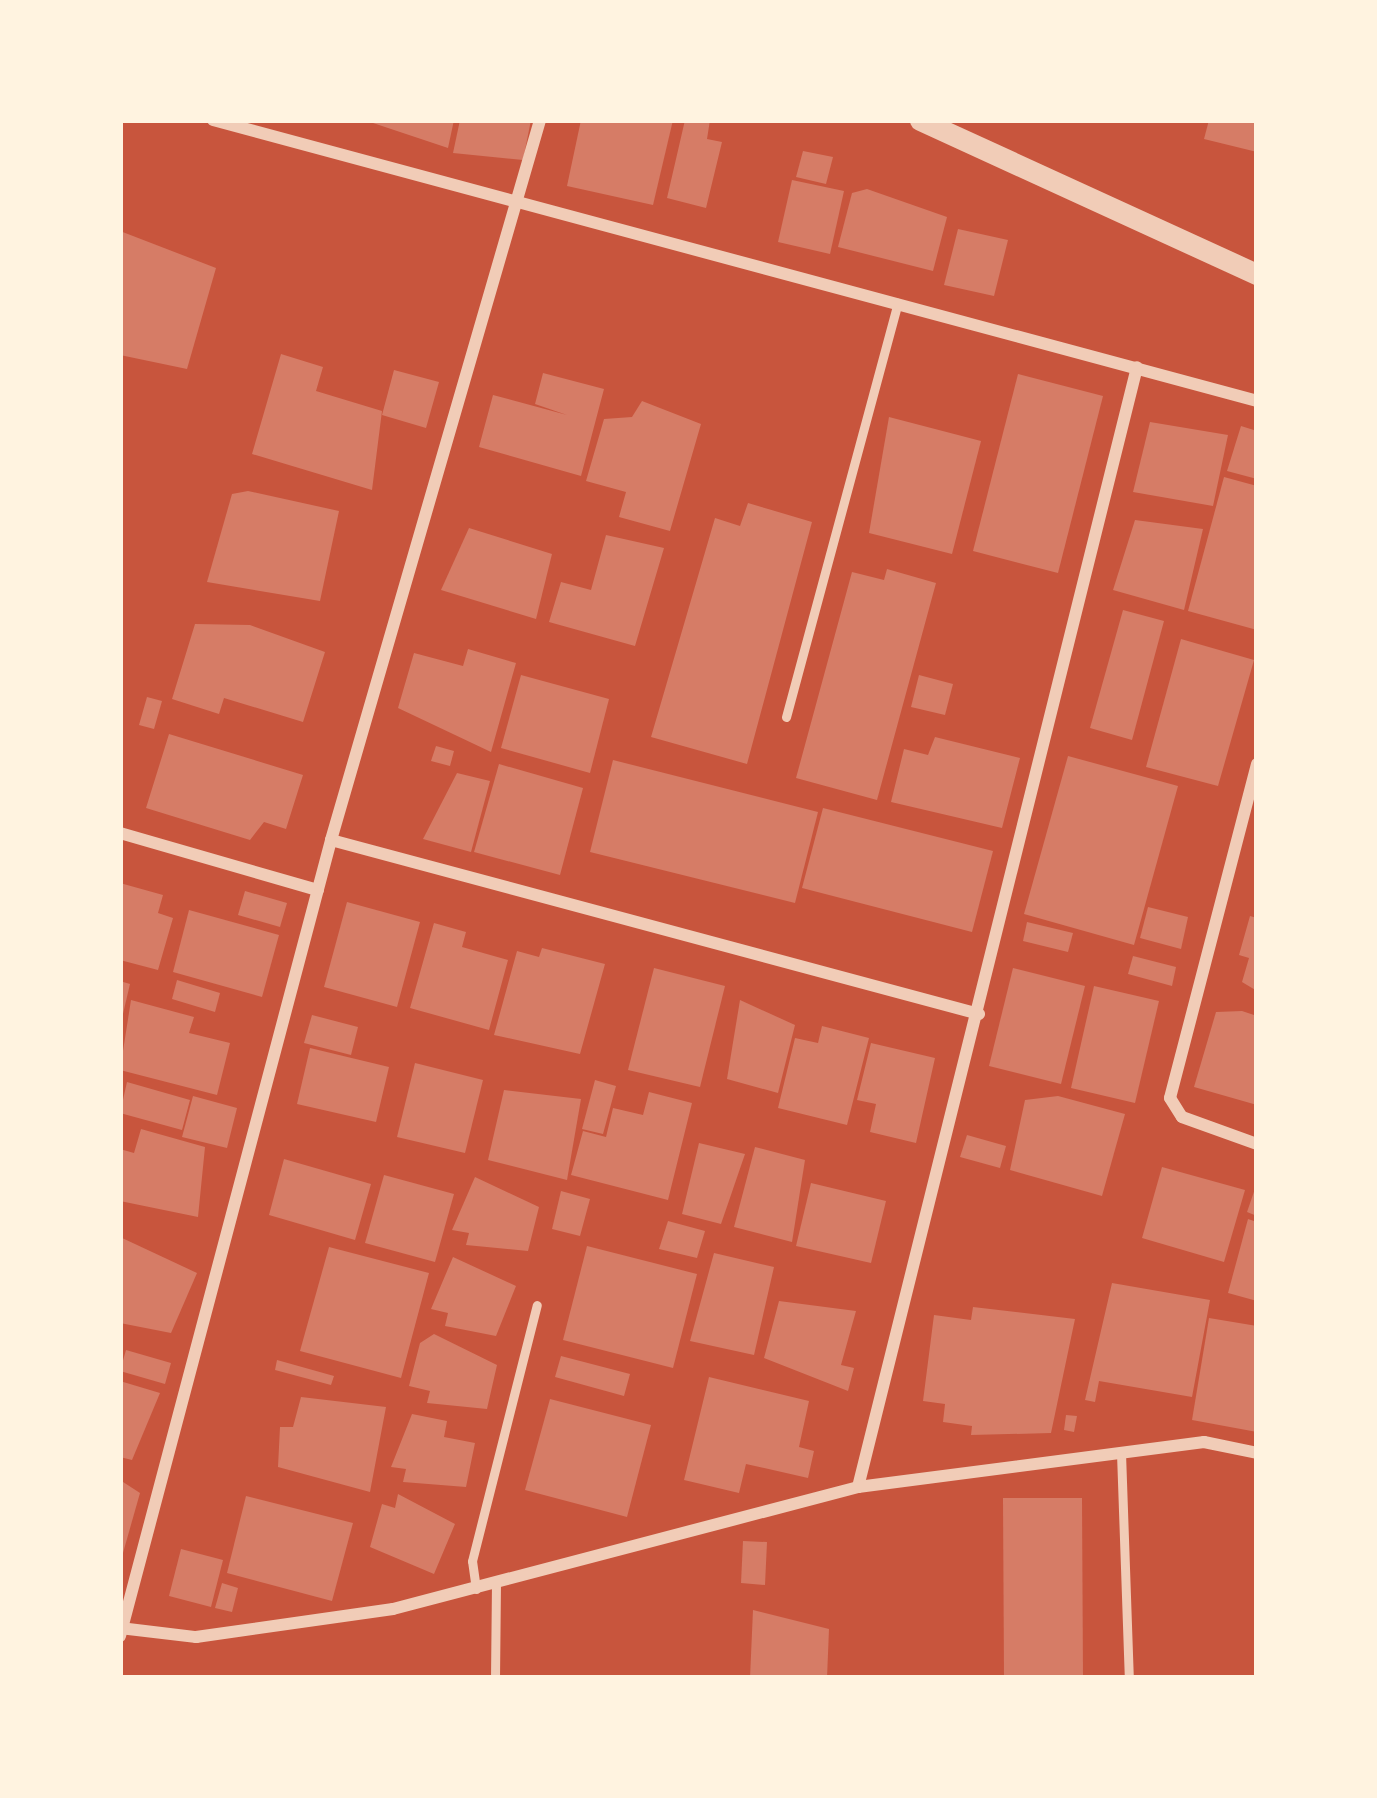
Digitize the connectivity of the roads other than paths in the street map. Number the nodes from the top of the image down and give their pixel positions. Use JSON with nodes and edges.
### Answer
{"nodes":[{"id":1,"x":213,"y":120,"type":"edge"},
{"id":2,"x":540,"y":120,"type":"edge"},
{"id":3,"x":920,"y":120,"type":"edge"},
{"id":4,"x":516,"y":202,"type":"junction"},
{"id":5,"x":1257,"y":274,"type":"edge"},
{"id":6,"x":898,"y":303,"type":"junction"},
{"id":7,"x":1137,"y":367,"type":"junction"},
{"id":8,"x":1257,"y":401,"type":"edge"},
{"id":9,"x":786,"y":717,"type":"dead end"},
{"id":10,"x":1257,"y":764,"type":"edge"},
{"id":11,"x":1253,"y":794,"type":"edge"},
{"id":12,"x":120,"y":833,"type":"edge"},
{"id":13,"x":332,"y":840,"type":"junction"},
{"id":14,"x":318,"y":890,"type":"junction"},
{"id":15,"x":979,"y":1014,"type":"junction"},
{"id":16,"x":1257,"y":1144,"type":"edge"},
{"id":17,"x":537,"y":1305,"type":"dead end"},
{"id":18,"x":1121,"y":1453,"type":"junction"},
{"id":19,"x":1257,"y":1453,"type":"edge"},
{"id":20,"x":858,"y":1487,"type":"junction"},
{"id":21,"x":496,"y":1584,"type":"junction"},
{"id":22,"x":476,"y":1589,"type":"junction"},
{"id":23,"x":121,"y":1631,"type":"edge"},
{"id":24,"x":495,"y":1678,"type":"edge"},
{"id":25,"x":1129,"y":1678,"type":"edge"}],
"edges":[{"from":1,"to":4,"type":"street"},
{"from":2,"to":4,"type":"street"},
{"from":3,"to":5,"type":"street"},
{"from":4,"to":6,"type":"street"},
{"from":4,"to":13,"type":"street"},
{"from":6,"to":7,"type":"street"},
{"from":6,"to":9,"type":"lane"},
{"from":7,"to":8,"type":"street"},
{"from":7,"to":15,"type":"street"},
{"from":10,"to":11,"type":"street"},
{"from":11,"to":16,"type":"street"},
{"from":12,"to":14,"type":"street"},
{"from":13,"to":14,"type":"street"},
{"from":13,"to":15,"type":"street"},
{"from":14,"to":23,"type":"street"},
{"from":15,"to":20,"type":"street"},
{"from":17,"to":22,"type":"lane"},
{"from":18,"to":19,"type":"street"},
{"from":18,"to":20,"type":"street"},
{"from":18,"to":25,"type":"lane"},
{"from":20,"to":21,"type":"street"},
{"from":21,"to":22,"type":"street"},
{"from":21,"to":24,"type":"lane"},
{"from":22,"to":23,"type":"street"}]}
